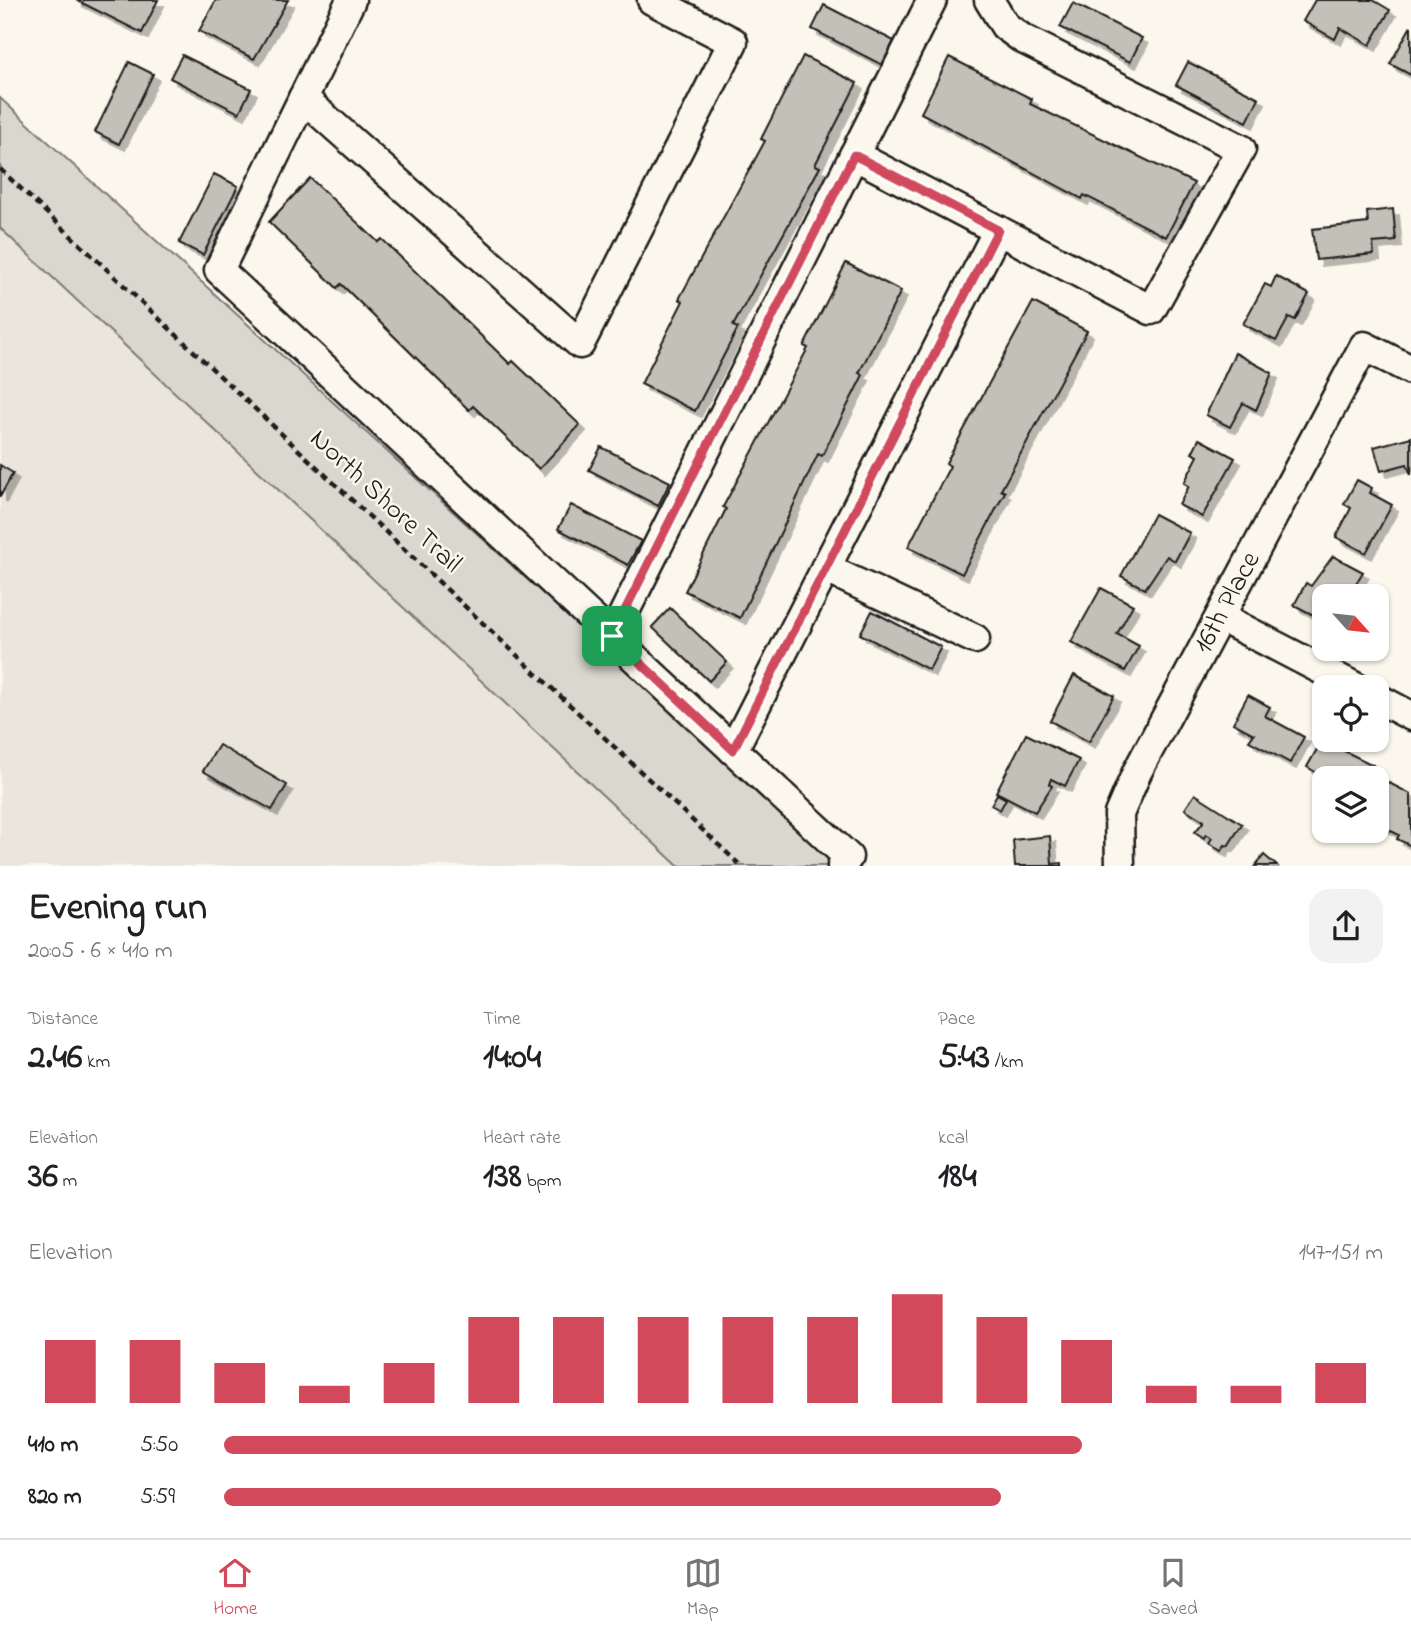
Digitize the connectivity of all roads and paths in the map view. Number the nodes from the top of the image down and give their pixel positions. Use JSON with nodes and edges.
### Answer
{"nodes":[{"id":1,"x":351,"y":0,"type":"edge"},
{"id":2,"x":652,"y":0,"type":"edge"},
{"id":3,"x":932,"y":0,"type":"edge"},
{"id":4,"x":989,"y":0,"type":"edge"},
{"id":5,"x":303,"y":98,"type":"junction"},
{"id":6,"x":854,"y":155,"type":"junction"},
{"id":7,"x":0,"y":169,"type":"edge"},
{"id":8,"x":998,"y":230,"type":"junction"},
{"id":9,"x":1411,"y":370,"type":"edge"},
{"id":10,"x":825,"y":568,"type":"junction"},
{"id":11,"x":1220,"y":617,"type":"junction"},
{"id":12,"x":612,"y":636,"type":"junction"},
{"id":13,"x":975,"y":639,"type":"dead end"},
{"id":14,"x":1332,"y":675,"type":"edge"},
{"id":15,"x":1389,"y":704,"type":"edge"},
{"id":16,"x":1411,"y":716,"type":"edge"},
{"id":17,"x":733,"y":750,"type":"junction"},
{"id":18,"x":741,"y":866,"type":"edge"},
{"id":19,"x":842,"y":866,"type":"edge"},
{"id":20,"x":1120,"y":866,"type":"edge"}],
"edges":[{"from":1,"to":5,"type":"street"},
{"from":2,"to":5,"type":"street"},
{"from":3,"to":6,"type":"street"},
{"from":4,"to":8,"type":"street"},
{"from":5,"to":12,"type":"street"},
{"from":6,"to":8,"type":"street"},
{"from":6,"to":12,"type":"street"},
{"from":7,"to":18,"type":"path","name":"North Shore Trail"},
{"from":8,"to":10,"type":"street"},
{"from":9,"to":11,"type":"street","name":"16th Place"},
{"from":10,"to":13,"type":"street"},
{"from":10,"to":17,"type":"street"},
{"from":11,"to":14,"type":"street"},
{"from":11,"to":20,"type":"street","name":"16th Place"},
{"from":12,"to":17,"type":"street"},
{"from":15,"to":16,"type":"street"},
{"from":17,"to":19,"type":"street"}]}
